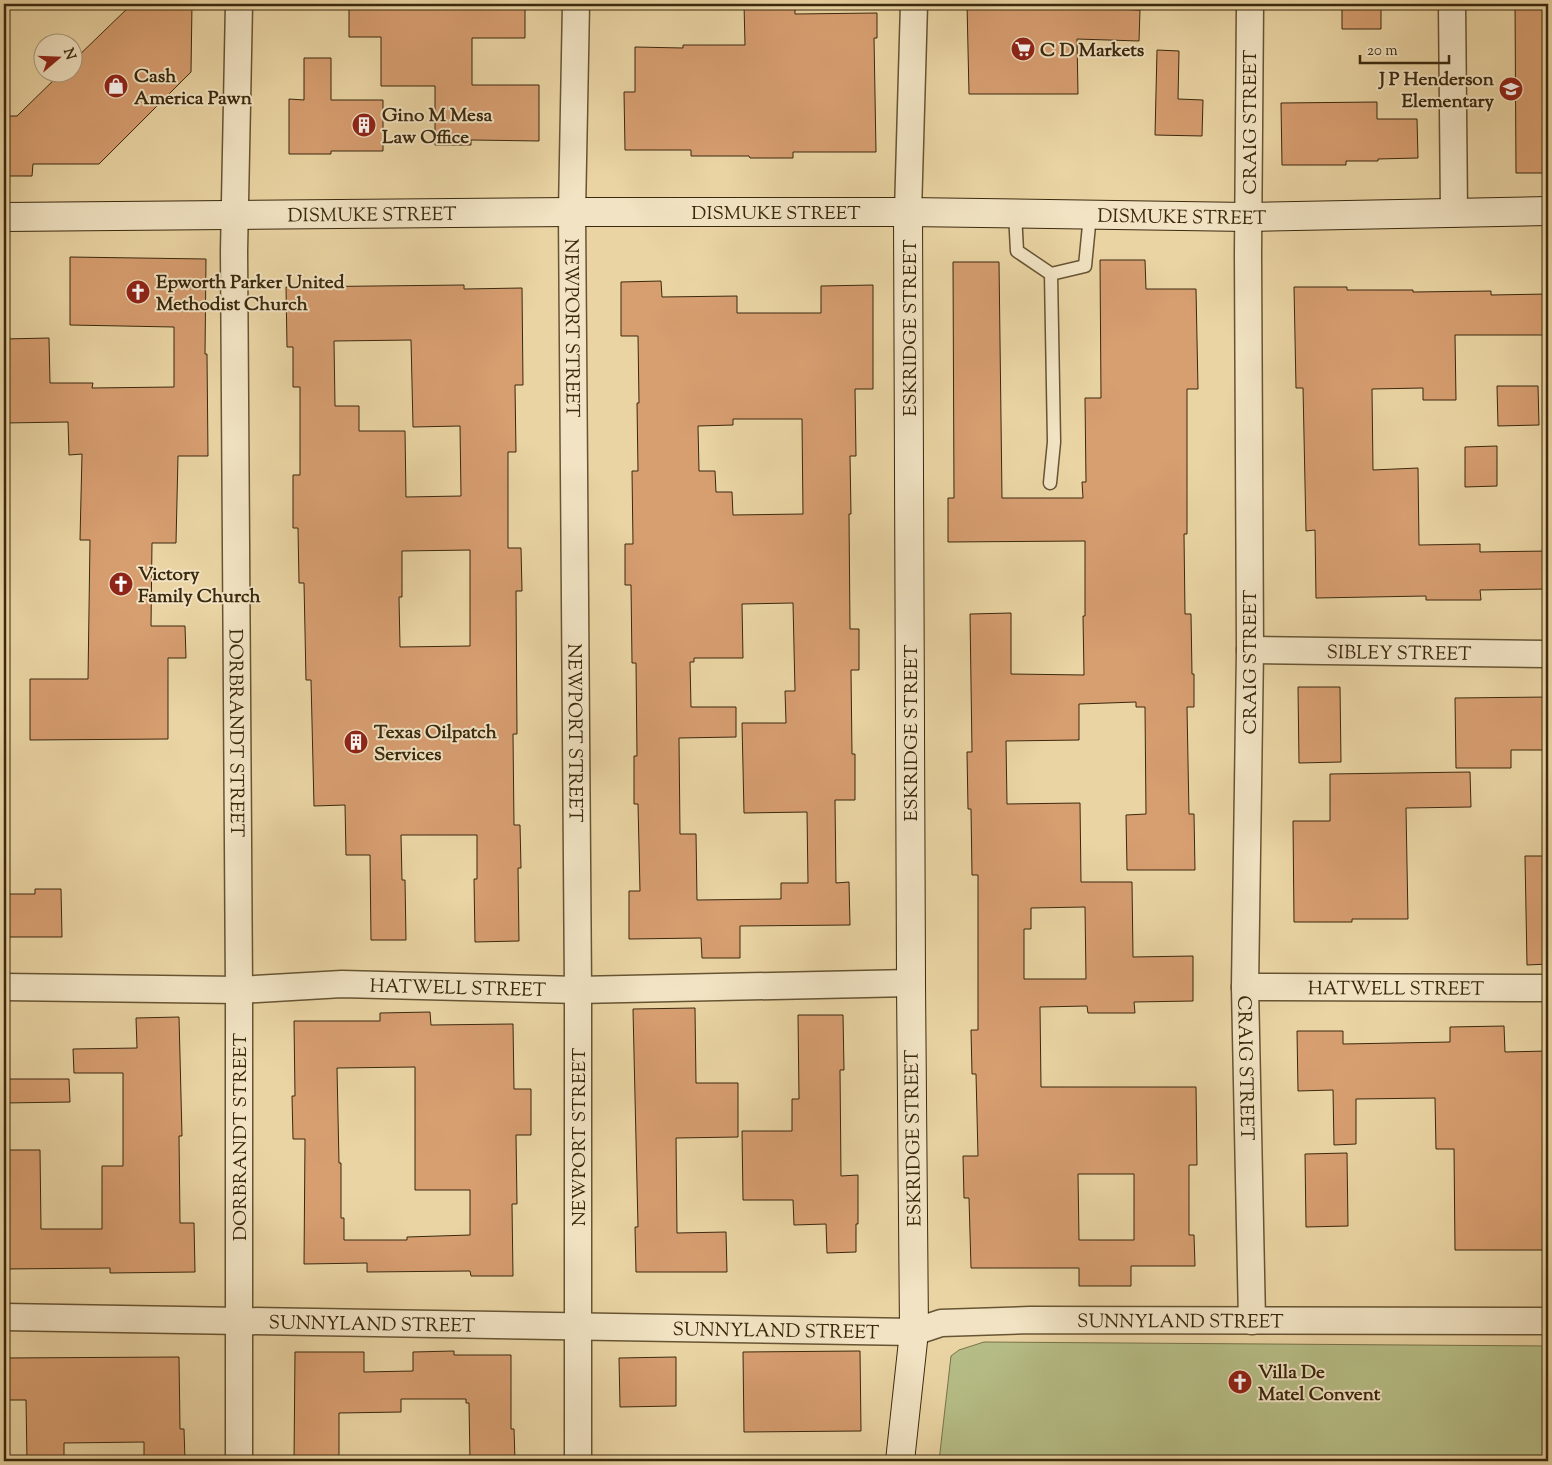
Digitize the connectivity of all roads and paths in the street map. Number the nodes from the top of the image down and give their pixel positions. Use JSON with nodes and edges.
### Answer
{"nodes":[{"id":1,"x":239,"y":4,"type":"edge"},
{"id":2,"x":576,"y":4,"type":"edge"},
{"id":3,"x":914,"y":4,"type":"edge"},
{"id":4,"x":1250,"y":4,"type":"edge"},
{"id":5,"x":1452,"y":4,"type":"edge"},
{"id":6,"x":1548,"y":211,"type":"edge"},
{"id":7,"x":572,"y":212,"type":"junction"},
{"id":8,"x":908,"y":212,"type":"junction"},
{"id":9,"x":1015,"y":213,"type":"junction"},
{"id":10,"x":1454,"y":213,"type":"junction"},
{"id":11,"x":234,"y":214,"type":"junction"},
{"id":12,"x":1090,"y":214,"type":"junction"},
{"id":13,"x":4,"y":217,"type":"edge"},
{"id":14,"x":1248,"y":217,"type":"junction"},
{"id":15,"x":1051,"y":274,"type":"junction"},
{"id":16,"x":1050,"y":483,"type":"dead end"},
{"id":17,"x":1250,"y":650,"type":"junction"},
{"id":18,"x":1548,"y":654,"type":"edge"},
{"id":19,"x":911,"y":983,"type":"junction"},
{"id":20,"x":4,"y":987,"type":"edge"},
{"id":21,"x":1245,"y":987,"type":"junction"},
{"id":22,"x":1548,"y":988,"type":"edge"},
{"id":23,"x":239,"y":990,"type":"junction"},
{"id":24,"x":578,"y":990,"type":"junction"},
{"id":25,"x":4,"y":1317,"type":"edge"},
{"id":26,"x":1252,"y":1321,"type":"junction"},
{"id":27,"x":238,"y":1322,"type":"junction"},
{"id":28,"x":1548,"y":1322,"type":"edge"},
{"id":29,"x":578,"y":1326,"type":"junction"},
{"id":30,"x":914,"y":1332,"type":"junction"},
{"id":31,"x":239,"y":1461,"type":"edge"},
{"id":32,"x":578,"y":1461,"type":"edge"},
{"id":33,"x":900,"y":1461,"type":"edge"}],
"edges":[{"from":1,"to":11,"type":"street","name":"DORBRANDT STREET"},
{"from":2,"to":7,"type":"street","name":"NEWPORT STREET"},
{"from":3,"to":8,"type":"street","name":"ESKRIDGE STREET"},
{"from":4,"to":14,"type":"street","name":"CRAIG STREET"},
{"from":5,"to":10,"type":"street"},
{"from":6,"to":10,"type":"street","name":"DISMUKE STREET"},
{"from":7,"to":8,"type":"street","name":"DISMUKE STREET"},
{"from":7,"to":11,"type":"street","name":"DISMUKE STREET"},
{"from":7,"to":24,"type":"street","name":"NEWPORT STREET"},
{"from":8,"to":9,"type":"street","name":"DISMUKE STREET"},
{"from":8,"to":19,"type":"street","name":"ESKRIDGE STREET"},
{"from":9,"to":12,"type":"street","name":"DISMUKE STREET"},
{"from":9,"to":15,"type":"lane"},
{"from":10,"to":14,"type":"street","name":"DISMUKE STREET"},
{"from":11,"to":13,"type":"street","name":"DISMUKE STREET"},
{"from":11,"to":23,"type":"street","name":"DORBRANDT STREET"},
{"from":12,"to":14,"type":"street","name":"DISMUKE STREET"},
{"from":12,"to":15,"type":"lane"},
{"from":14,"to":17,"type":"street","name":"CRAIG STREET"},
{"from":15,"to":16,"type":"lane"},
{"from":17,"to":18,"type":"street","name":"SIBLEY STREET"},
{"from":17,"to":21,"type":"street","name":"CRAIG STREET"},
{"from":19,"to":24,"type":"street","name":"HATWELL STREET"},
{"from":19,"to":30,"type":"street","name":"ESKRIDGE STREET"},
{"from":20,"to":23,"type":"street","name":"HATWELL STREET"},
{"from":21,"to":22,"type":"street","name":"HATWELL STREET"},
{"from":21,"to":26,"type":"street","name":"CRAIG STREET"},
{"from":23,"to":24,"type":"street","name":"HATWELL STREET"},
{"from":23,"to":27,"type":"street","name":"DORBRANDT STREET"},
{"from":24,"to":29,"type":"street","name":"NEWPORT STREET"},
{"from":25,"to":27,"type":"street","name":"SUNNYLAND STREET"},
{"from":26,"to":28,"type":"street","name":"SUNNYLAND STREET"},
{"from":26,"to":30,"type":"street","name":"SUNNYLAND STREET"},
{"from":27,"to":29,"type":"street","name":"SUNNYLAND STREET"},
{"from":27,"to":31,"type":"street","name":"DORBRANDT STREET"},
{"from":29,"to":30,"type":"street","name":"SUNNYLAND STREET"},
{"from":29,"to":32,"type":"street","name":"NEWPORT STREET"},
{"from":30,"to":33,"type":"street","name":"ESKRIDGE STREET"}]}
